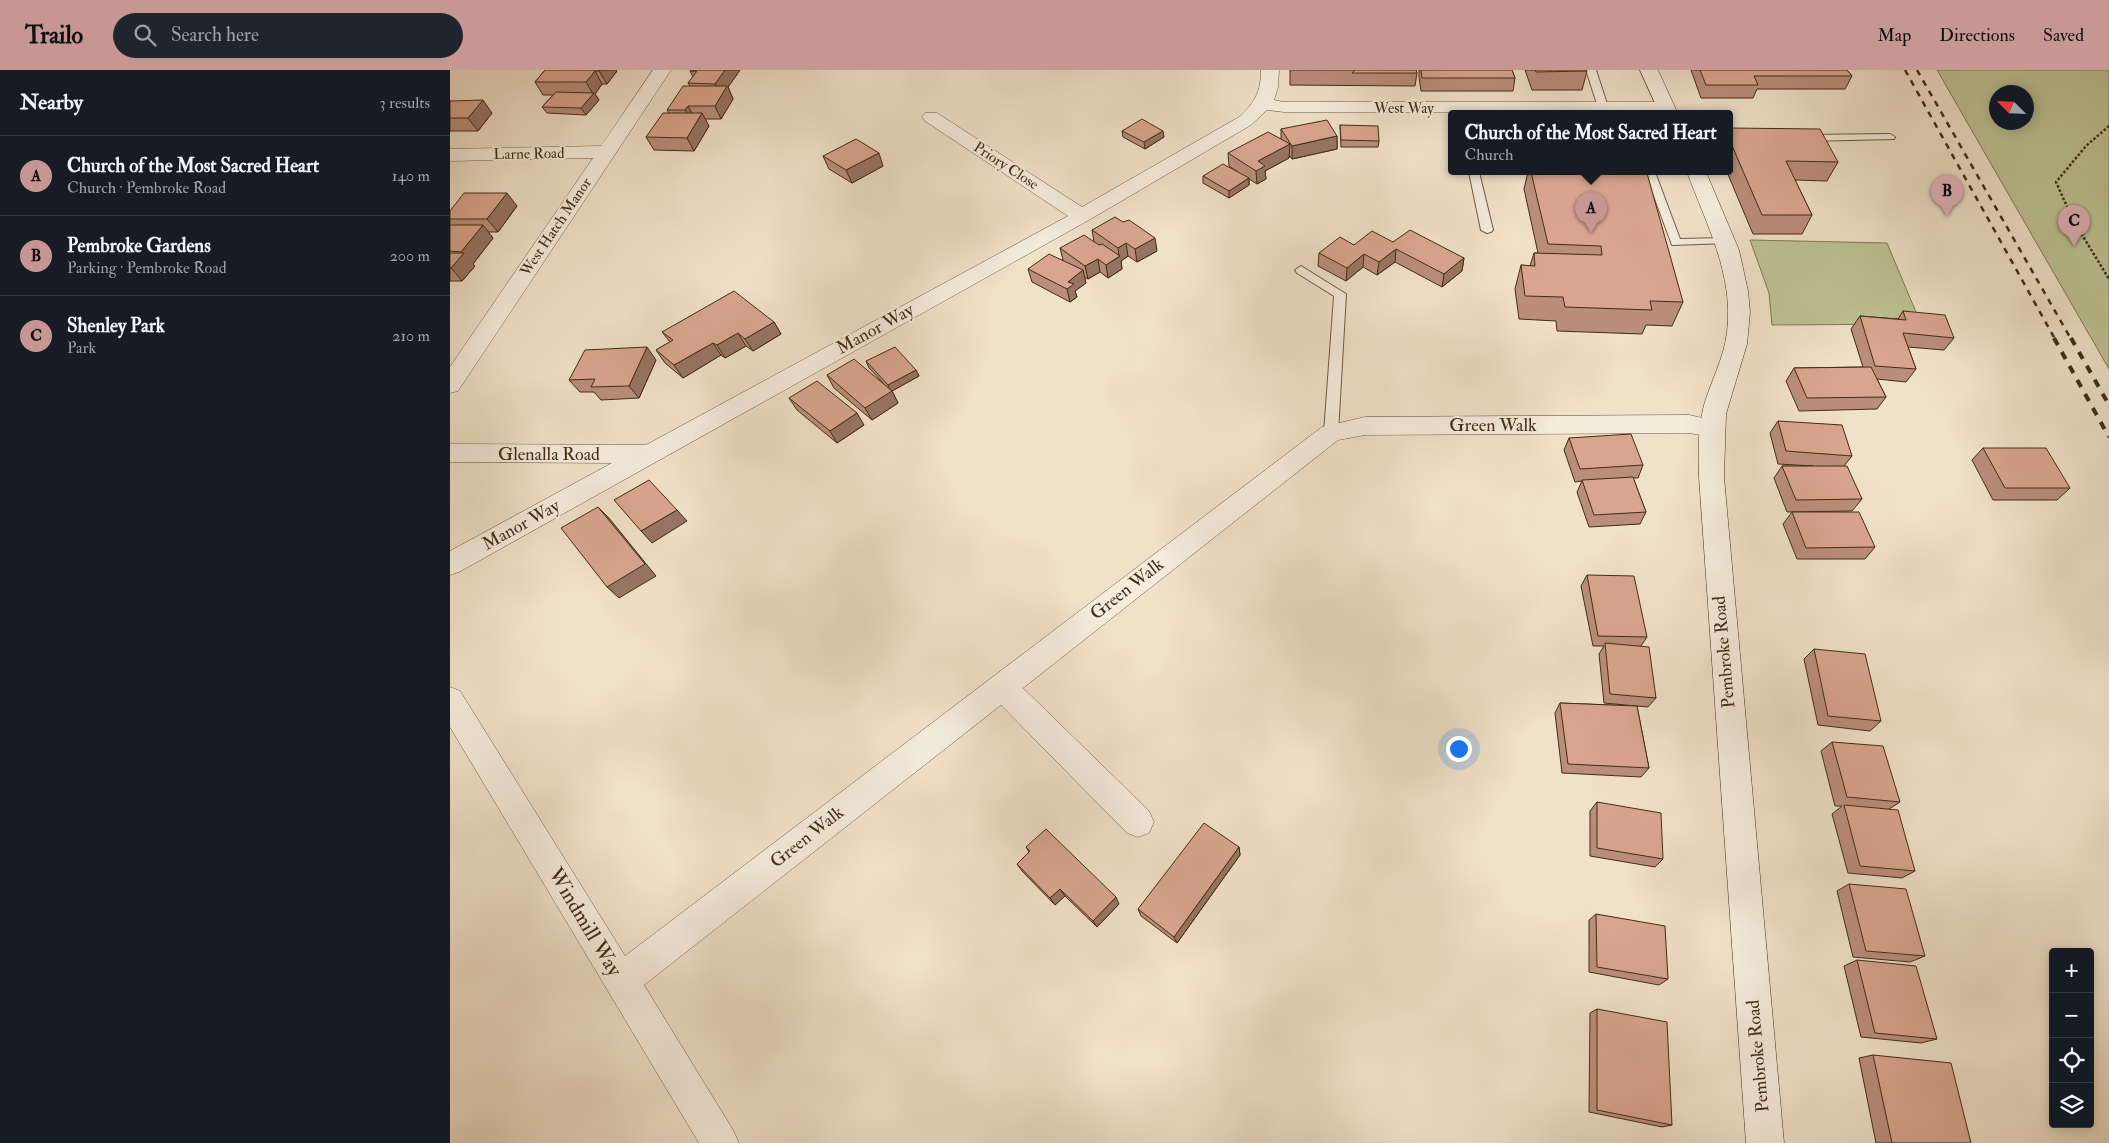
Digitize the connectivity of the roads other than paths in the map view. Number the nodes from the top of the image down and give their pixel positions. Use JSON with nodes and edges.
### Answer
{"nodes":[{"id":1,"x":662,"y":70,"type":"edge"},
{"id":2,"x":1270,"y":70,"type":"edge"},
{"id":3,"x":1591,"y":70,"type":"edge"},
{"id":4,"x":1649,"y":70,"type":"edge"},
{"id":5,"x":1264,"y":104,"type":"junction"},
{"id":6,"x":1603,"y":107,"type":"junction"},
{"id":7,"x":1541,"y":110,"type":"edge"},
{"id":8,"x":1667,"y":110,"type":"edge"},
{"id":9,"x":1448,"y":111,"type":"edge"},
{"id":10,"x":931,"y":117,"type":"dead end"},
{"id":11,"x":1890,"y":137,"type":"dead end"},
{"id":12,"x":1793,"y":138,"type":"edge"},
{"id":13,"x":607,"y":152,"type":"junction"},
{"id":14,"x":450,"y":156,"type":"edge"},
{"id":15,"x":1475,"y":175,"type":"edge"},
{"id":16,"x":1651,"y":175,"type":"edge"},
{"id":17,"x":1697,"y":175,"type":"edge"},
{"id":18,"x":1082,"y":216,"type":"junction"},
{"id":19,"x":1487,"y":230,"type":"dead end"},
{"id":20,"x":1726,"y":241,"type":"junction"},
{"id":21,"x":1300,"y":270,"type":"dead end"},
{"id":22,"x":450,"y":385,"type":"edge"},
{"id":23,"x":1712,"y":428,"type":"junction"},
{"id":24,"x":1330,"y":433,"type":"junction"},
{"id":25,"x":450,"y":453,"type":"edge"},
{"id":26,"x":649,"y":454,"type":"junction"},
{"id":27,"x":450,"y":564,"type":"edge"},
{"id":28,"x":1002,"y":687,"type":"junction"},
{"id":29,"x":450,"y":700,"type":"edge"},
{"id":30,"x":1138,"y":822,"type":"dead end"},
{"id":31,"x":621,"y":981,"type":"junction"},
{"id":32,"x":720,"y":1143,"type":"edge"},
{"id":33,"x":1765,"y":1143,"type":"edge"}],
"edges":[{"from":1,"to":13,"type":"street","name":"West Hatch Manor"},
{"from":2,"to":5,"type":"street"},
{"from":3,"to":6,"type":"lane"},
{"from":4,"to":8,"type":"street"},
{"from":5,"to":9,"type":"street","name":"West Way"},
{"from":5,"to":18,"type":"street","name":"Manor Way"},
{"from":6,"to":7,"type":"street","name":"West Way"},
{"from":6,"to":8,"type":"street","name":"West Way"},
{"from":10,"to":18,"type":"street","name":"Priory Close"},
{"from":11,"to":12,"type":"lane"},
{"from":13,"to":14,"type":"street","name":"Larne Road"},
{"from":13,"to":22,"type":"street","name":"West Hatch Manor"},
{"from":15,"to":19,"type":"lane"},
{"from":16,"to":20,"type":"lane"},
{"from":17,"to":20,"type":"street","name":"Pembroke Road"},
{"from":18,"to":26,"type":"street","name":"Manor Way"},
{"from":20,"to":23,"type":"street","name":"Pembroke Road"},
{"from":21,"to":24,"type":"lane"},
{"from":23,"to":24,"type":"street","name":"Green Walk"},
{"from":23,"to":33,"type":"street","name":"Pembroke Road"},
{"from":24,"to":28,"type":"street","name":"Green Walk"},
{"from":25,"to":26,"type":"street","name":"Glenalla Road"},
{"from":26,"to":27,"type":"street","name":"Manor Way"},
{"from":28,"to":30,"type":"street"},
{"from":28,"to":31,"type":"street","name":"Green Walk"},
{"from":29,"to":31,"type":"street","name":"Windmill Way"},
{"from":31,"to":32,"type":"street","name":"Windmill Way"}]}
